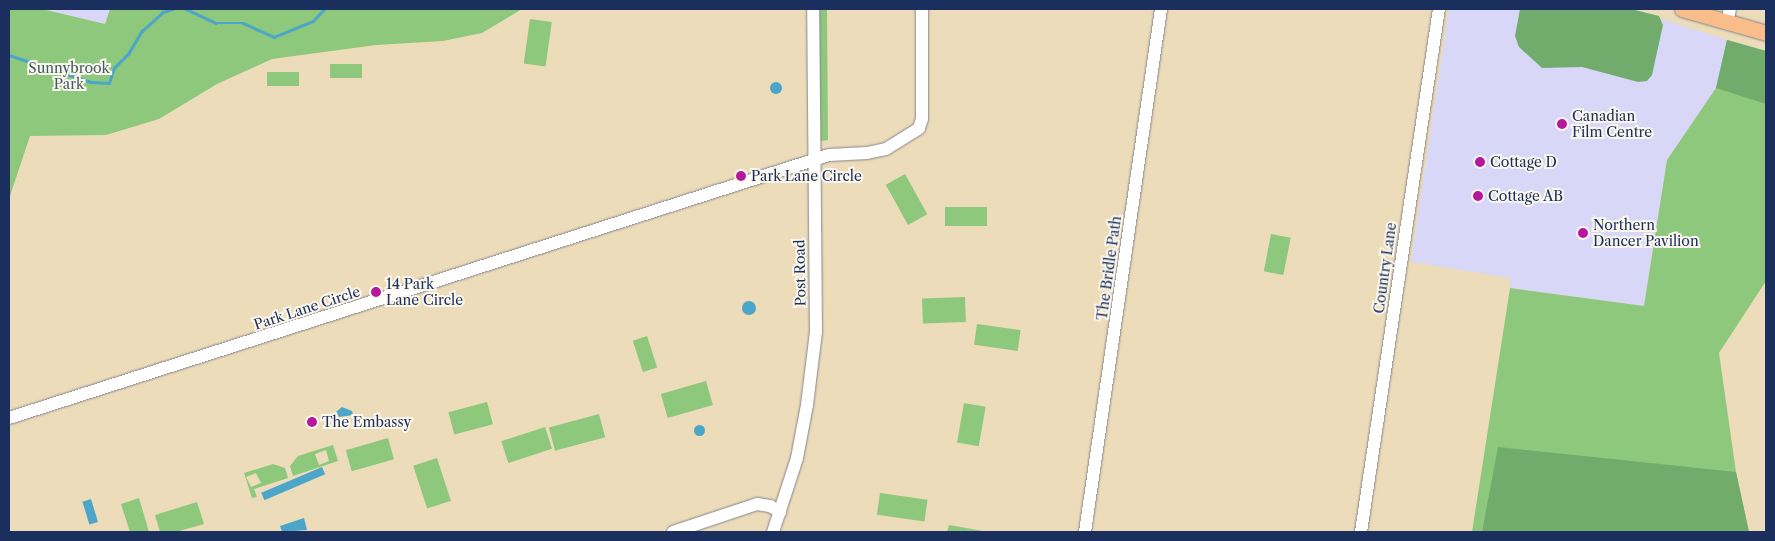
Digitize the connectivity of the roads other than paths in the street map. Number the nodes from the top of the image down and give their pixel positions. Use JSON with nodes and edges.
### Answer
{"nodes":[{"id":1,"x":813,"y":9,"type":"edge"},
{"id":2,"x":922,"y":9,"type":"edge"},
{"id":3,"x":1161,"y":9,"type":"edge"},
{"id":4,"x":1439,"y":9,"type":"edge"},
{"id":5,"x":1682,"y":9,"type":"edge"},
{"id":6,"x":1728,"y":15,"type":"edge"},
{"id":7,"x":1766,"y":33,"type":"edge"},
{"id":8,"x":813,"y":160,"type":"junction"},
{"id":9,"x":9,"y":418,"type":"edge"},
{"id":10,"x":776,"y":511,"type":"junction"},
{"id":11,"x":672,"y":532,"type":"edge"},
{"id":12,"x":773,"y":532,"type":"edge"},
{"id":13,"x":1085,"y":532,"type":"edge"},
{"id":14,"x":1361,"y":532,"type":"edge"}],
"edges":[{"from":1,"to":8,"type":"street","name":"Post Road"},
{"from":2,"to":8,"type":"street","name":"Park Lane Circle"},
{"from":3,"to":13,"type":"street","name":"The Bridle Path"},
{"from":4,"to":14,"type":"street","name":"Country Lane"},
{"from":5,"to":6,"type":"main road"},
{"from":6,"to":7,"type":"main road"},
{"from":8,"to":9,"type":"street","name":"Park Lane Circle"},
{"from":8,"to":10,"type":"street","name":"Post Road"},
{"from":10,"to":11,"type":"street"},
{"from":10,"to":12,"type":"street","name":"Post Road"}]}
